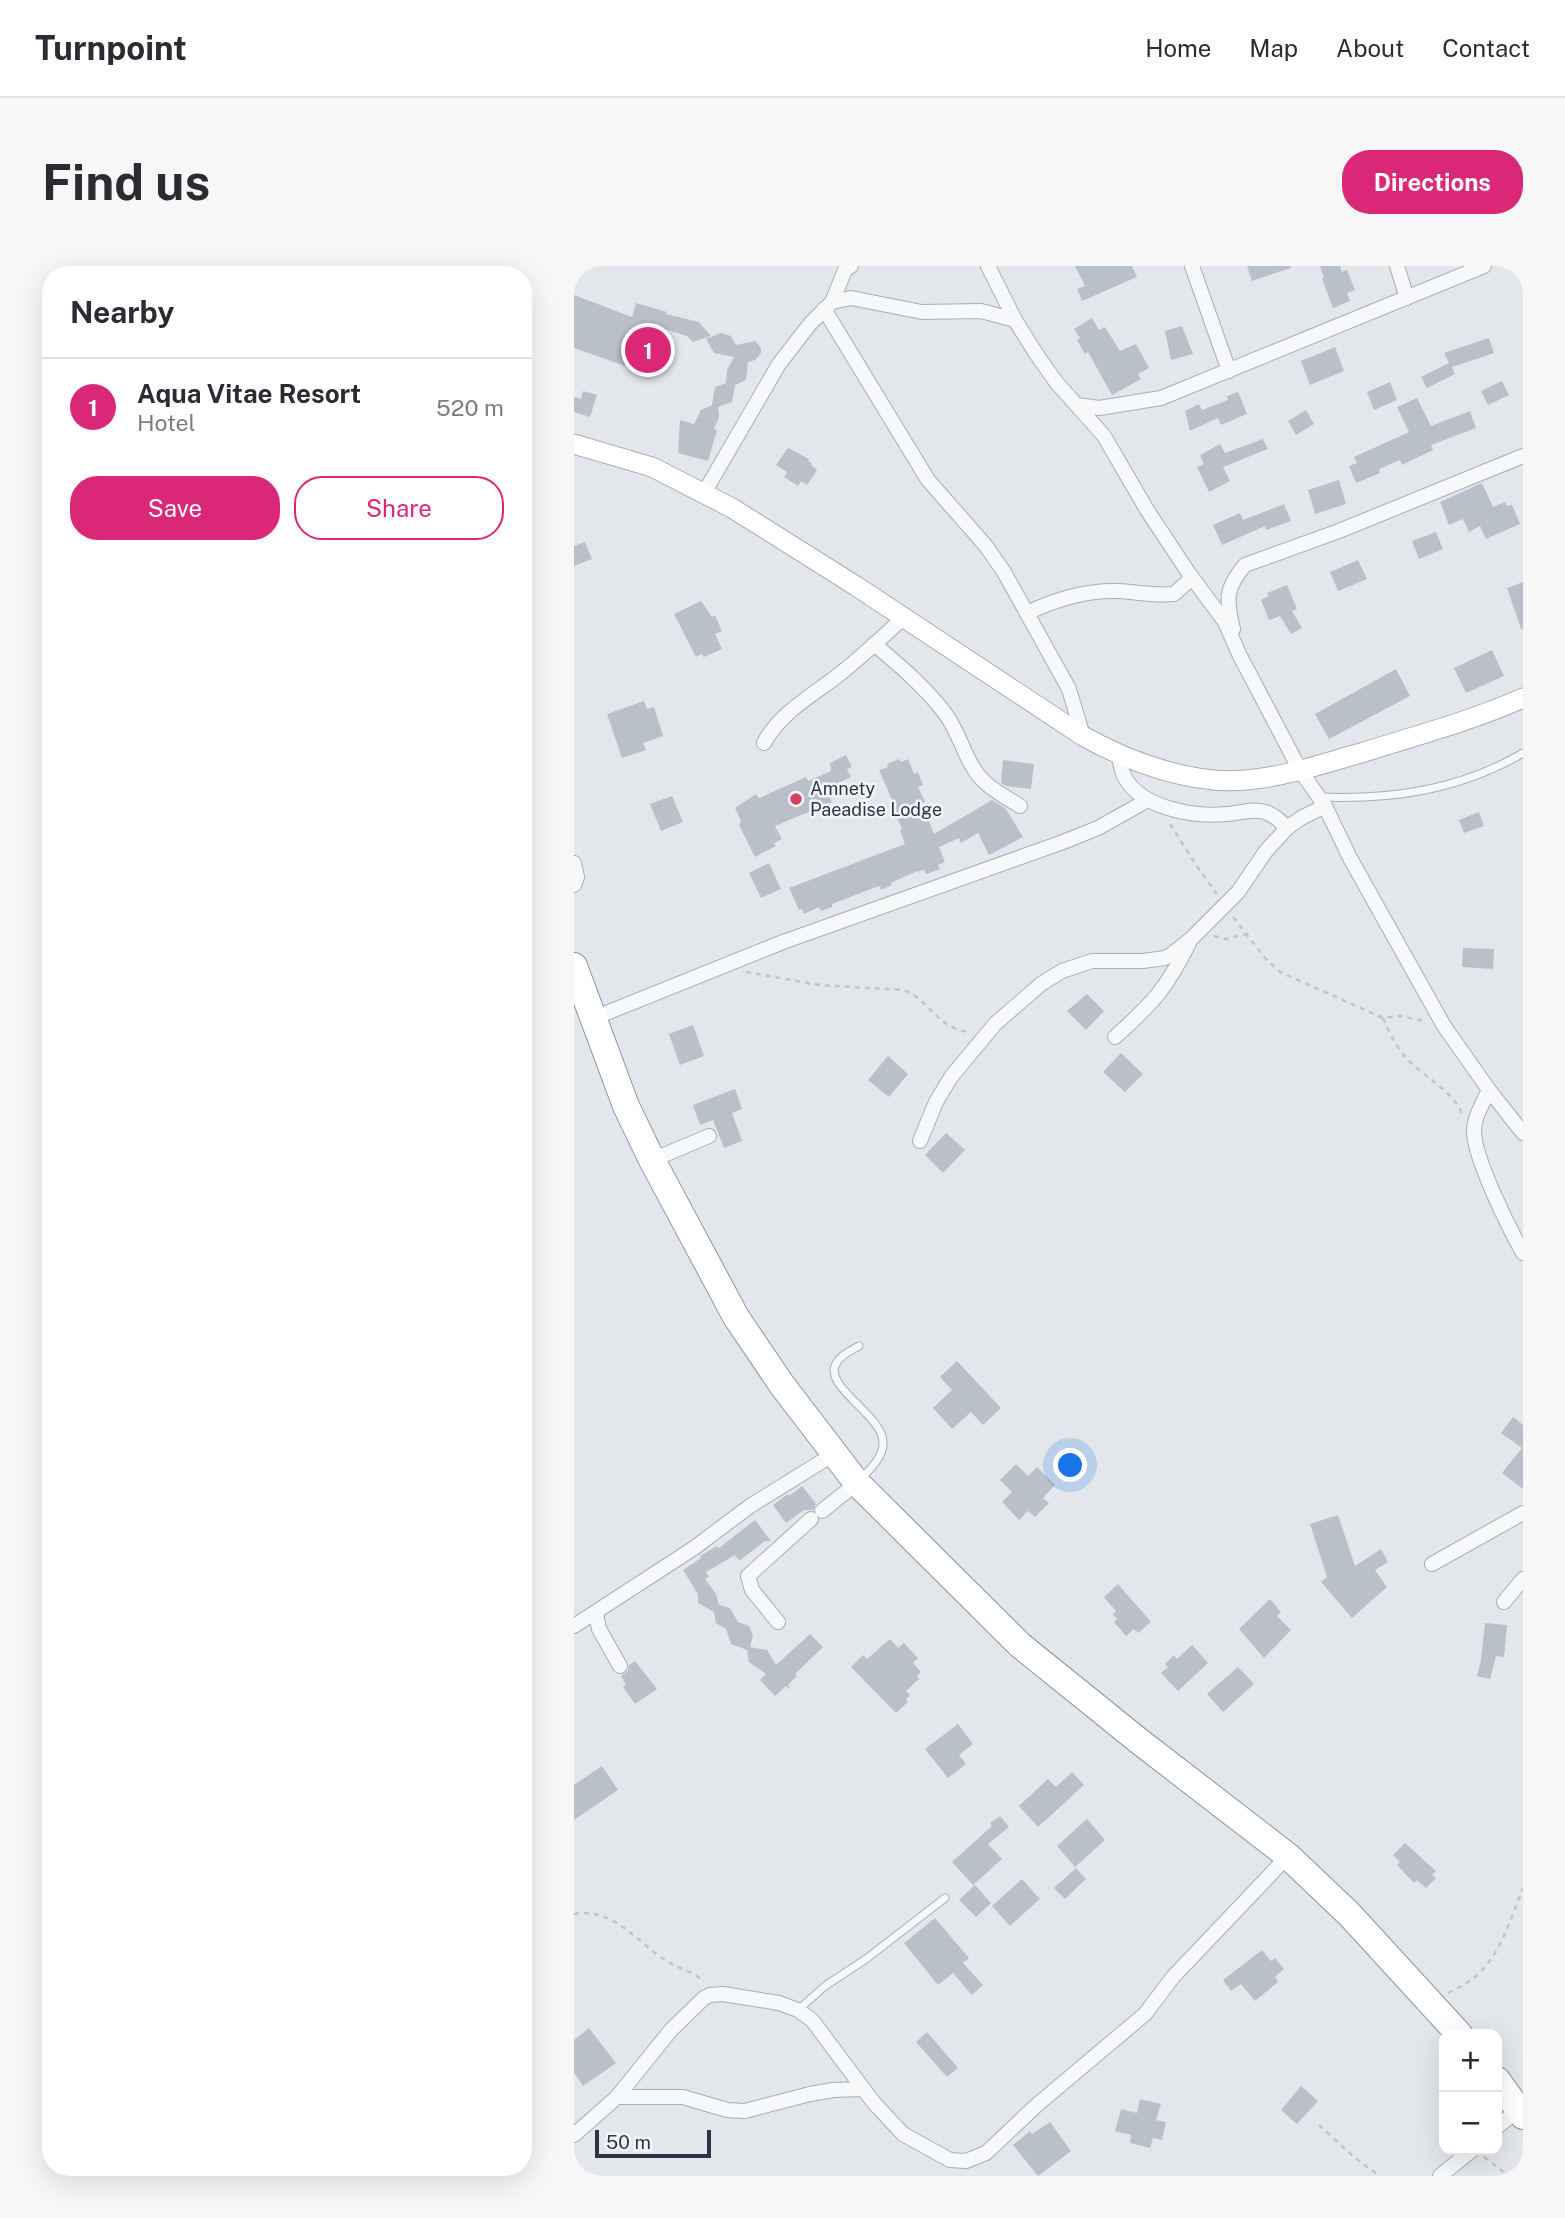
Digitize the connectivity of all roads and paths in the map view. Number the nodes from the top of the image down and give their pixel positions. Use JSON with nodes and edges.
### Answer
{"nodes":[{"id":1,"x":988,"y":266,"type":"edge"},
{"id":2,"x":1192,"y":266,"type":"edge"},
{"id":3,"x":1397,"y":266,"type":"edge"},
{"id":4,"x":1484,"y":266,"type":"edge"},
{"id":5,"x":847,"y":267,"type":"edge"},
{"id":6,"x":1407,"y":298,"type":"junction"},
{"id":7,"x":828,"y":306,"type":"junction"},
{"id":8,"x":1014,"y":320,"type":"junction"},
{"id":9,"x":1229,"y":371,"type":"junction"},
{"id":10,"x":1077,"y":405,"type":"junction"},
{"id":11,"x":574,"y":444,"type":"edge"},
{"id":12,"x":1523,"y":456,"type":"edge"},
{"id":13,"x":704,"y":493,"type":"junction"},
{"id":14,"x":1192,"y":578,"type":"junction"},
{"id":15,"x":1027,"y":612,"type":"junction"},
{"id":16,"x":903,"y":618,"type":"junction"},
{"id":17,"x":874,"y":644,"type":"junction"},
{"id":18,"x":1239,"y":654,"type":"junction"},
{"id":19,"x":1523,"y":698,"type":"edge"},
{"id":20,"x":1083,"y":736,"type":"junction"},
{"id":21,"x":764,"y":743,"type":"dead end"},
{"id":22,"x":1523,"y":753,"type":"edge"},
{"id":23,"x":1119,"y":755,"type":"junction"},
{"id":24,"x":1300,"y":770,"type":"junction"},
{"id":25,"x":1152,"y":802,"type":"junction"},
{"id":26,"x":1322,"y":802,"type":"junction"},
{"id":27,"x":1020,"y":806,"type":"dead end"},
{"id":28,"x":1287,"y":828,"type":"junction"},
{"id":29,"x":574,"y":863,"type":"edge"},
{"id":30,"x":574,"y":885,"type":"edge"},
{"id":31,"x":1226,"y":905,"type":"junction"},
{"id":32,"x":1195,"y":933,"type":"junction"},
{"id":33,"x":1248,"y":934,"type":"junction"},
{"id":34,"x":574,"y":966,"type":"edge"},
{"id":35,"x":722,"y":966,"type":"junction"},
{"id":36,"x":594,"y":1018,"type":"junction"},
{"id":37,"x":1383,"y":1018,"type":"junction"},
{"id":38,"x":995,"y":1024,"type":"junction"},
{"id":39,"x":1444,"y":1026,"type":"junction"},
{"id":40,"x":1115,"y":1037,"type":"dead end"},
{"id":41,"x":1489,"y":1090,"type":"junction"},
{"id":42,"x":1474,"y":1130,"type":"junction"},
{"id":43,"x":1523,"y":1133,"type":"edge"},
{"id":44,"x":709,"y":1136,"type":"dead end"},
{"id":45,"x":920,"y":1141,"type":"dead end"},
{"id":46,"x":652,"y":1160,"type":"junction"},
{"id":47,"x":1523,"y":1253,"type":"edge"},
{"id":48,"x":859,"y":1346,"type":"dead end"},
{"id":49,"x":834,"y":1454,"type":"junction"},
{"id":50,"x":857,"y":1483,"type":"junction"},
{"id":51,"x":1523,"y":1513,"type":"edge"},
{"id":52,"x":1432,"y":1564,"type":"dead end"},
{"id":53,"x":1523,"y":1579,"type":"edge"},
{"id":54,"x":1504,"y":1602,"type":"dead end"},
{"id":55,"x":596,"y":1613,"type":"junction"},
{"id":56,"x":778,"y":1622,"type":"dead end"},
{"id":57,"x":574,"y":1626,"type":"edge"},
{"id":58,"x":620,"y":1666,"type":"dead end"},
{"id":59,"x":1288,"y":1856,"type":"junction"},
{"id":60,"x":1523,"y":1888,"type":"edge"},
{"id":61,"x":945,"y":1898,"type":"dead end"},
{"id":62,"x":574,"y":1913,"type":"edge"},
{"id":63,"x":716,"y":1994,"type":"junction"},
{"id":64,"x":1430,"y":2003,"type":"junction"},
{"id":65,"x":798,"y":2010,"type":"junction"},
{"id":66,"x":1454,"y":2029,"type":"edge"},
{"id":67,"x":1502,"y":2087,"type":"edge"},
{"id":68,"x":864,"y":2089,"type":"junction"},
{"id":69,"x":617,"y":2096,"type":"junction"},
{"id":70,"x":1521,"y":2113,"type":"edge"},
{"id":71,"x":1502,"y":2124,"type":"edge"},
{"id":72,"x":1319,"y":2125,"type":"dead end"},
{"id":73,"x":574,"y":2134,"type":"edge"},
{"id":74,"x":1474,"y":2155,"type":"edge"},
{"id":75,"x":1480,"y":2155,"type":"edge"},
{"id":76,"x":1380,"y":2176,"type":"edge"},
{"id":77,"x":1440,"y":2176,"type":"edge"},
{"id":78,"x":1509,"y":2176,"type":"edge"}],
"edges":[{"from":1,"to":8,"type":"street"},
{"from":2,"to":9,"type":"street"},
{"from":3,"to":6,"type":"street"},
{"from":4,"to":6,"type":"street"},
{"from":5,"to":7,"type":"street"},
{"from":6,"to":9,"type":"street"},
{"from":7,"to":8,"type":"street"},
{"from":7,"to":13,"type":"street"},
{"from":7,"to":15,"type":"street"},
{"from":8,"to":10,"type":"street"},
{"from":9,"to":10,"type":"street"},
{"from":10,"to":14,"type":"street"},
{"from":11,"to":13,"type":"main road"},
{"from":12,"to":18,"type":"street"},
{"from":13,"to":16,"type":"main road"},
{"from":14,"to":15,"type":"street"},
{"from":14,"to":18,"type":"street"},
{"from":15,"to":20,"type":"street"},
{"from":16,"to":17,"type":"street"},
{"from":16,"to":20,"type":"main road"},
{"from":17,"to":21,"type":"street"},
{"from":17,"to":27,"type":"street"},
{"from":18,"to":24,"type":"street"},
{"from":19,"to":24,"type":"main road"},
{"from":20,"to":23,"type":"main road"},
{"from":22,"to":26,"type":"lane"},
{"from":23,"to":24,"type":"main road"},
{"from":23,"to":25,"type":"street"},
{"from":24,"to":26,"type":"street"},
{"from":25,"to":28,"type":"street"},
{"from":25,"to":31,"type":"path"},
{"from":25,"to":35,"type":"street"},
{"from":26,"to":28,"type":"street"},
{"from":26,"to":39,"type":"street"},
{"from":28,"to":31,"type":"street"},
{"from":29,"to":30,"type":"street"},
{"from":31,"to":32,"type":"street"},
{"from":31,"to":33,"type":"path"},
{"from":32,"to":33,"type":"path"},
{"from":32,"to":38,"type":"street"},
{"from":32,"to":40,"type":"street"},
{"from":33,"to":37,"type":"path"},
{"from":34,"to":36,"type":"highway"},
{"from":35,"to":36,"type":"street"},
{"from":35,"to":38,"type":"path"},
{"from":36,"to":46,"type":"highway"},
{"from":37,"to":39,"type":"path"},
{"from":37,"to":42,"type":"path"},
{"from":38,"to":45,"type":"street"},
{"from":39,"to":41,"type":"street"},
{"from":41,"to":42,"type":"street"},
{"from":41,"to":43,"type":"street"},
{"from":42,"to":47,"type":"street"},
{"from":44,"to":46,"type":"street"},
{"from":46,"to":49,"type":"highway"},
{"from":48,"to":50,"type":"lane"},
{"from":49,"to":50,"type":"highway"},
{"from":49,"to":55,"type":"street"},
{"from":50,"to":56,"type":"street"},
{"from":50,"to":59,"type":"highway"},
{"from":51,"to":52,"type":"street"},
{"from":53,"to":54,"type":"street"},
{"from":55,"to":57,"type":"street"},
{"from":55,"to":58,"type":"street"},
{"from":59,"to":64,"type":"highway"},
{"from":59,"to":68,"type":"street"},
{"from":60,"to":64,"type":"path"},
{"from":61,"to":65,"type":"lane"},
{"from":62,"to":63,"type":"path"},
{"from":63,"to":65,"type":"street"},
{"from":63,"to":69,"type":"street"},
{"from":64,"to":66,"type":"highway"},
{"from":65,"to":68,"type":"street"},
{"from":67,"to":70,"type":"highway"},
{"from":68,"to":69,"type":"street"},
{"from":69,"to":73,"type":"street"},
{"from":70,"to":71,"type":"street"},
{"from":72,"to":76,"type":"path"},
{"from":74,"to":77,"type":"street"},
{"from":75,"to":78,"type":"path"}]}
